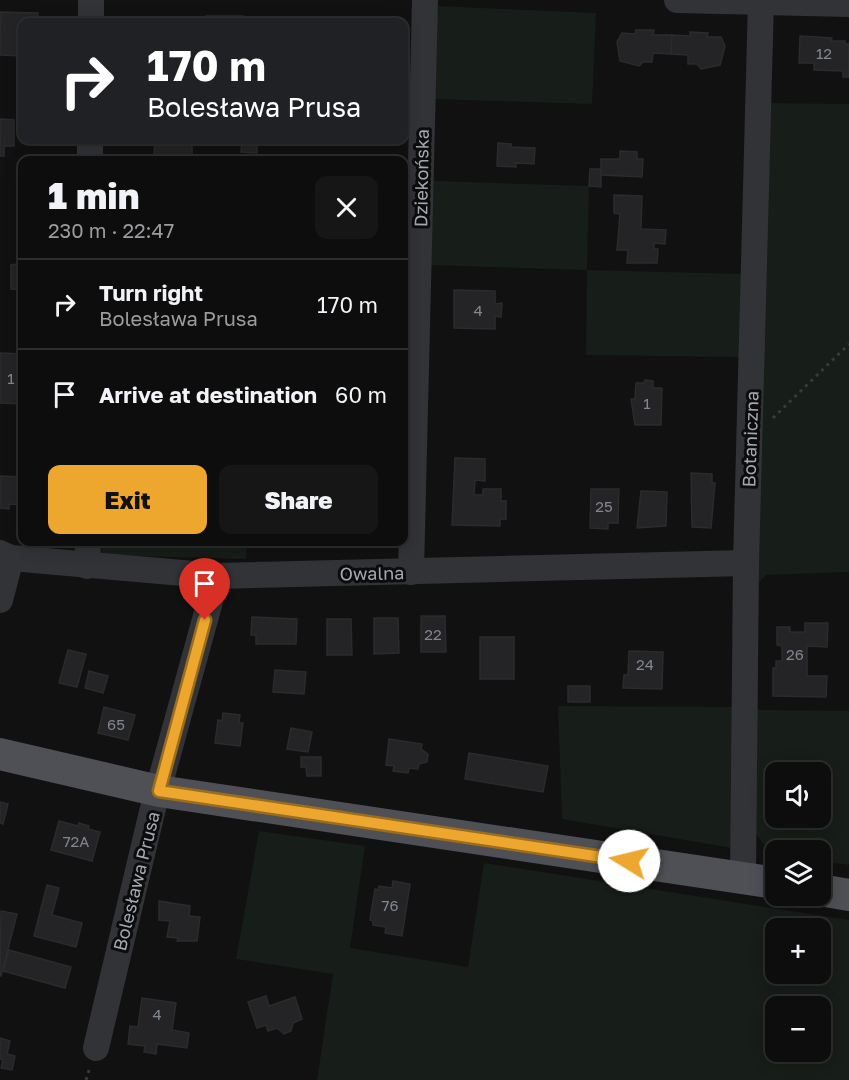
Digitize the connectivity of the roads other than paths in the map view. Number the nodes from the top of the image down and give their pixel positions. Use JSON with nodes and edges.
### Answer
{"nodes":[{"id":1,"x":92,"y":0,"type":"edge"},
{"id":2,"x":425,"y":0,"type":"edge"},
{"id":3,"x":677,"y":0,"type":"edge"},
{"id":4,"x":761,"y":2,"type":"edge"},
{"id":5,"x":849,"y":4,"type":"edge"},
{"id":6,"x":91,"y":18,"type":"edge"},
{"id":7,"x":88,"y":554,"type":"edge"},
{"id":8,"x":5,"y":555,"type":"edge"},
{"id":9,"x":746,"y":562,"type":"junction"},
{"id":10,"x":411,"y":572,"type":"junction"},
{"id":11,"x":217,"y":576,"type":"junction"},
{"id":12,"x":0,"y":600,"type":"edge"},
{"id":13,"x":0,"y":754,"type":"edge"},
{"id":14,"x":159,"y":791,"type":"junction"},
{"id":15,"x":743,"y":878,"type":"junction"},
{"id":16,"x":765,"y":881,"type":"edge"},
{"id":17,"x":831,"y":892,"type":"edge"},
{"id":18,"x":849,"y":895,"type":"edge"},
{"id":19,"x":96,"y":1048,"type":"dead end"}],
"edges":[{"from":1,"to":6,"type":"street"},
{"from":2,"to":10,"type":"street","name":"Dziekońska"},
{"from":3,"to":4,"type":"street"},
{"from":4,"to":5,"type":"street"},
{"from":4,"to":9,"type":"street","name":"Botaniczna"},
{"from":7,"to":8,"type":"street","name":"Owalna"},
{"from":7,"to":11,"type":"street","name":"Owalna"},
{"from":8,"to":12,"type":"street"},
{"from":9,"to":10,"type":"street","name":"Owalna"},
{"from":9,"to":15,"type":"street","name":"Botaniczna"},
{"from":10,"to":11,"type":"street","name":"Owalna"},
{"from":11,"to":14,"type":"street","name":"Bolesława Prusa"},
{"from":13,"to":14,"type":"main road"},
{"from":14,"to":15,"type":"main road"},
{"from":14,"to":19,"type":"street","name":"Bolesława Prusa"},
{"from":15,"to":16,"type":"main road"},
{"from":17,"to":18,"type":"main road"}]}
